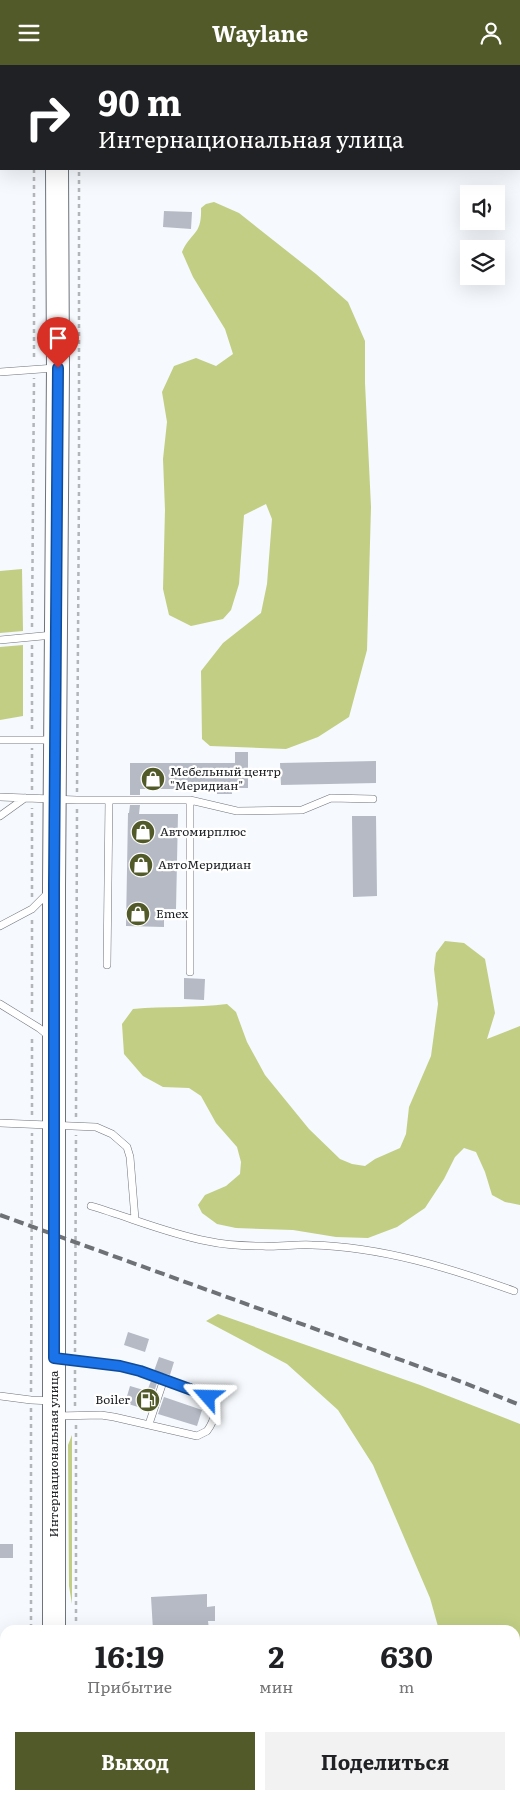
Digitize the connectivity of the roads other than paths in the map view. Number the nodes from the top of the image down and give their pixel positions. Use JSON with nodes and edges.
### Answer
{"nodes":[{"id":1,"x":57,"y":170,"type":"edge"},
{"id":2,"x":58,"y":368,"type":"junction"},
{"id":3,"x":0,"y":372,"type":"edge"},
{"id":4,"x":56,"y":635,"type":"junction"},
{"id":5,"x":0,"y":640,"type":"edge"},
{"id":6,"x":0,"y":740,"type":"edge"},
{"id":7,"x":55,"y":740,"type":"junction"},
{"id":8,"x":0,"y":797,"type":"edge"},
{"id":9,"x":25,"y":798,"type":"junction"},
{"id":10,"x":55,"y":799,"type":"junction"},
{"id":11,"x":373,"y":799,"type":"dead end"},
{"id":12,"x":109,"y":800,"type":"junction"},
{"id":13,"x":190,"y":800,"type":"junction"},
{"id":14,"x":0,"y":816,"type":"edge"},
{"id":15,"x":54,"y":886,"type":"junction"},
{"id":16,"x":0,"y":926,"type":"edge"},
{"id":17,"x":107,"y":965,"type":"dead end"},
{"id":18,"x":190,"y":972,"type":"dead end"},
{"id":19,"x":0,"y":1004,"type":"edge"},
{"id":20,"x":55,"y":1041,"type":"junction"},
{"id":21,"x":0,"y":1123,"type":"edge"},
{"id":22,"x":65,"y":1126,"type":"junction"},
{"id":23,"x":91,"y":1206,"type":"dead end"},
{"id":24,"x":135,"y":1219,"type":"junction"},
{"id":25,"x":514,"y":1291,"type":"dead end"},
{"id":26,"x":65,"y":1359,"type":"junction"},
{"id":27,"x":164,"y":1379,"type":"junction"},
{"id":28,"x":0,"y":1396,"type":"edge"},
{"id":29,"x":62,"y":1411,"type":"junction"},
{"id":30,"x":149,"y":1425,"type":"junction"},
{"id":31,"x":54,"y":1625,"type":"edge"}],
"edges":[{"from":1,"to":2,"type":"main road","name":"Интернациональная улица"},
{"from":2,"to":3,"type":"lane"},
{"from":2,"to":4,"type":"main road","name":"Интернациональная улица"},
{"from":4,"to":5,"type":"lane"},
{"from":4,"to":7,"type":"main road","name":"Интернациональная улица"},
{"from":6,"to":7,"type":"lane"},
{"from":7,"to":10,"type":"main road","name":"Интернациональная улица"},
{"from":8,"to":9,"type":"lane"},
{"from":9,"to":10,"type":"lane"},
{"from":9,"to":14,"type":"lane"},
{"from":10,"to":12,"type":"lane"},
{"from":10,"to":15,"type":"main road","name":"Интернациональная улица"},
{"from":11,"to":13,"type":"lane"},
{"from":12,"to":13,"type":"lane"},
{"from":12,"to":17,"type":"lane"},
{"from":13,"to":18,"type":"lane"},
{"from":15,"to":16,"type":"lane"},
{"from":15,"to":20,"type":"main road","name":"Интернациональная улица"},
{"from":19,"to":20,"type":"lane"},
{"from":20,"to":22,"type":"main road","name":"Интернациональная улица"},
{"from":21,"to":22,"type":"lane"},
{"from":22,"to":24,"type":"lane"},
{"from":22,"to":26,"type":"main road","name":"Интернациональная улица"},
{"from":23,"to":24,"type":"lane"},
{"from":24,"to":25,"type":"lane"},
{"from":26,"to":27,"type":"lane"},
{"from":26,"to":29,"type":"main road","name":"Интернациональная улица"},
{"from":27,"to":30,"type":"lane"},
{"from":27,"to":30,"type":"lane"},
{"from":28,"to":29,"type":"lane"},
{"from":29,"to":30,"type":"lane"},
{"from":29,"to":31,"type":"main road","name":"Интернациональная улица"}]}
